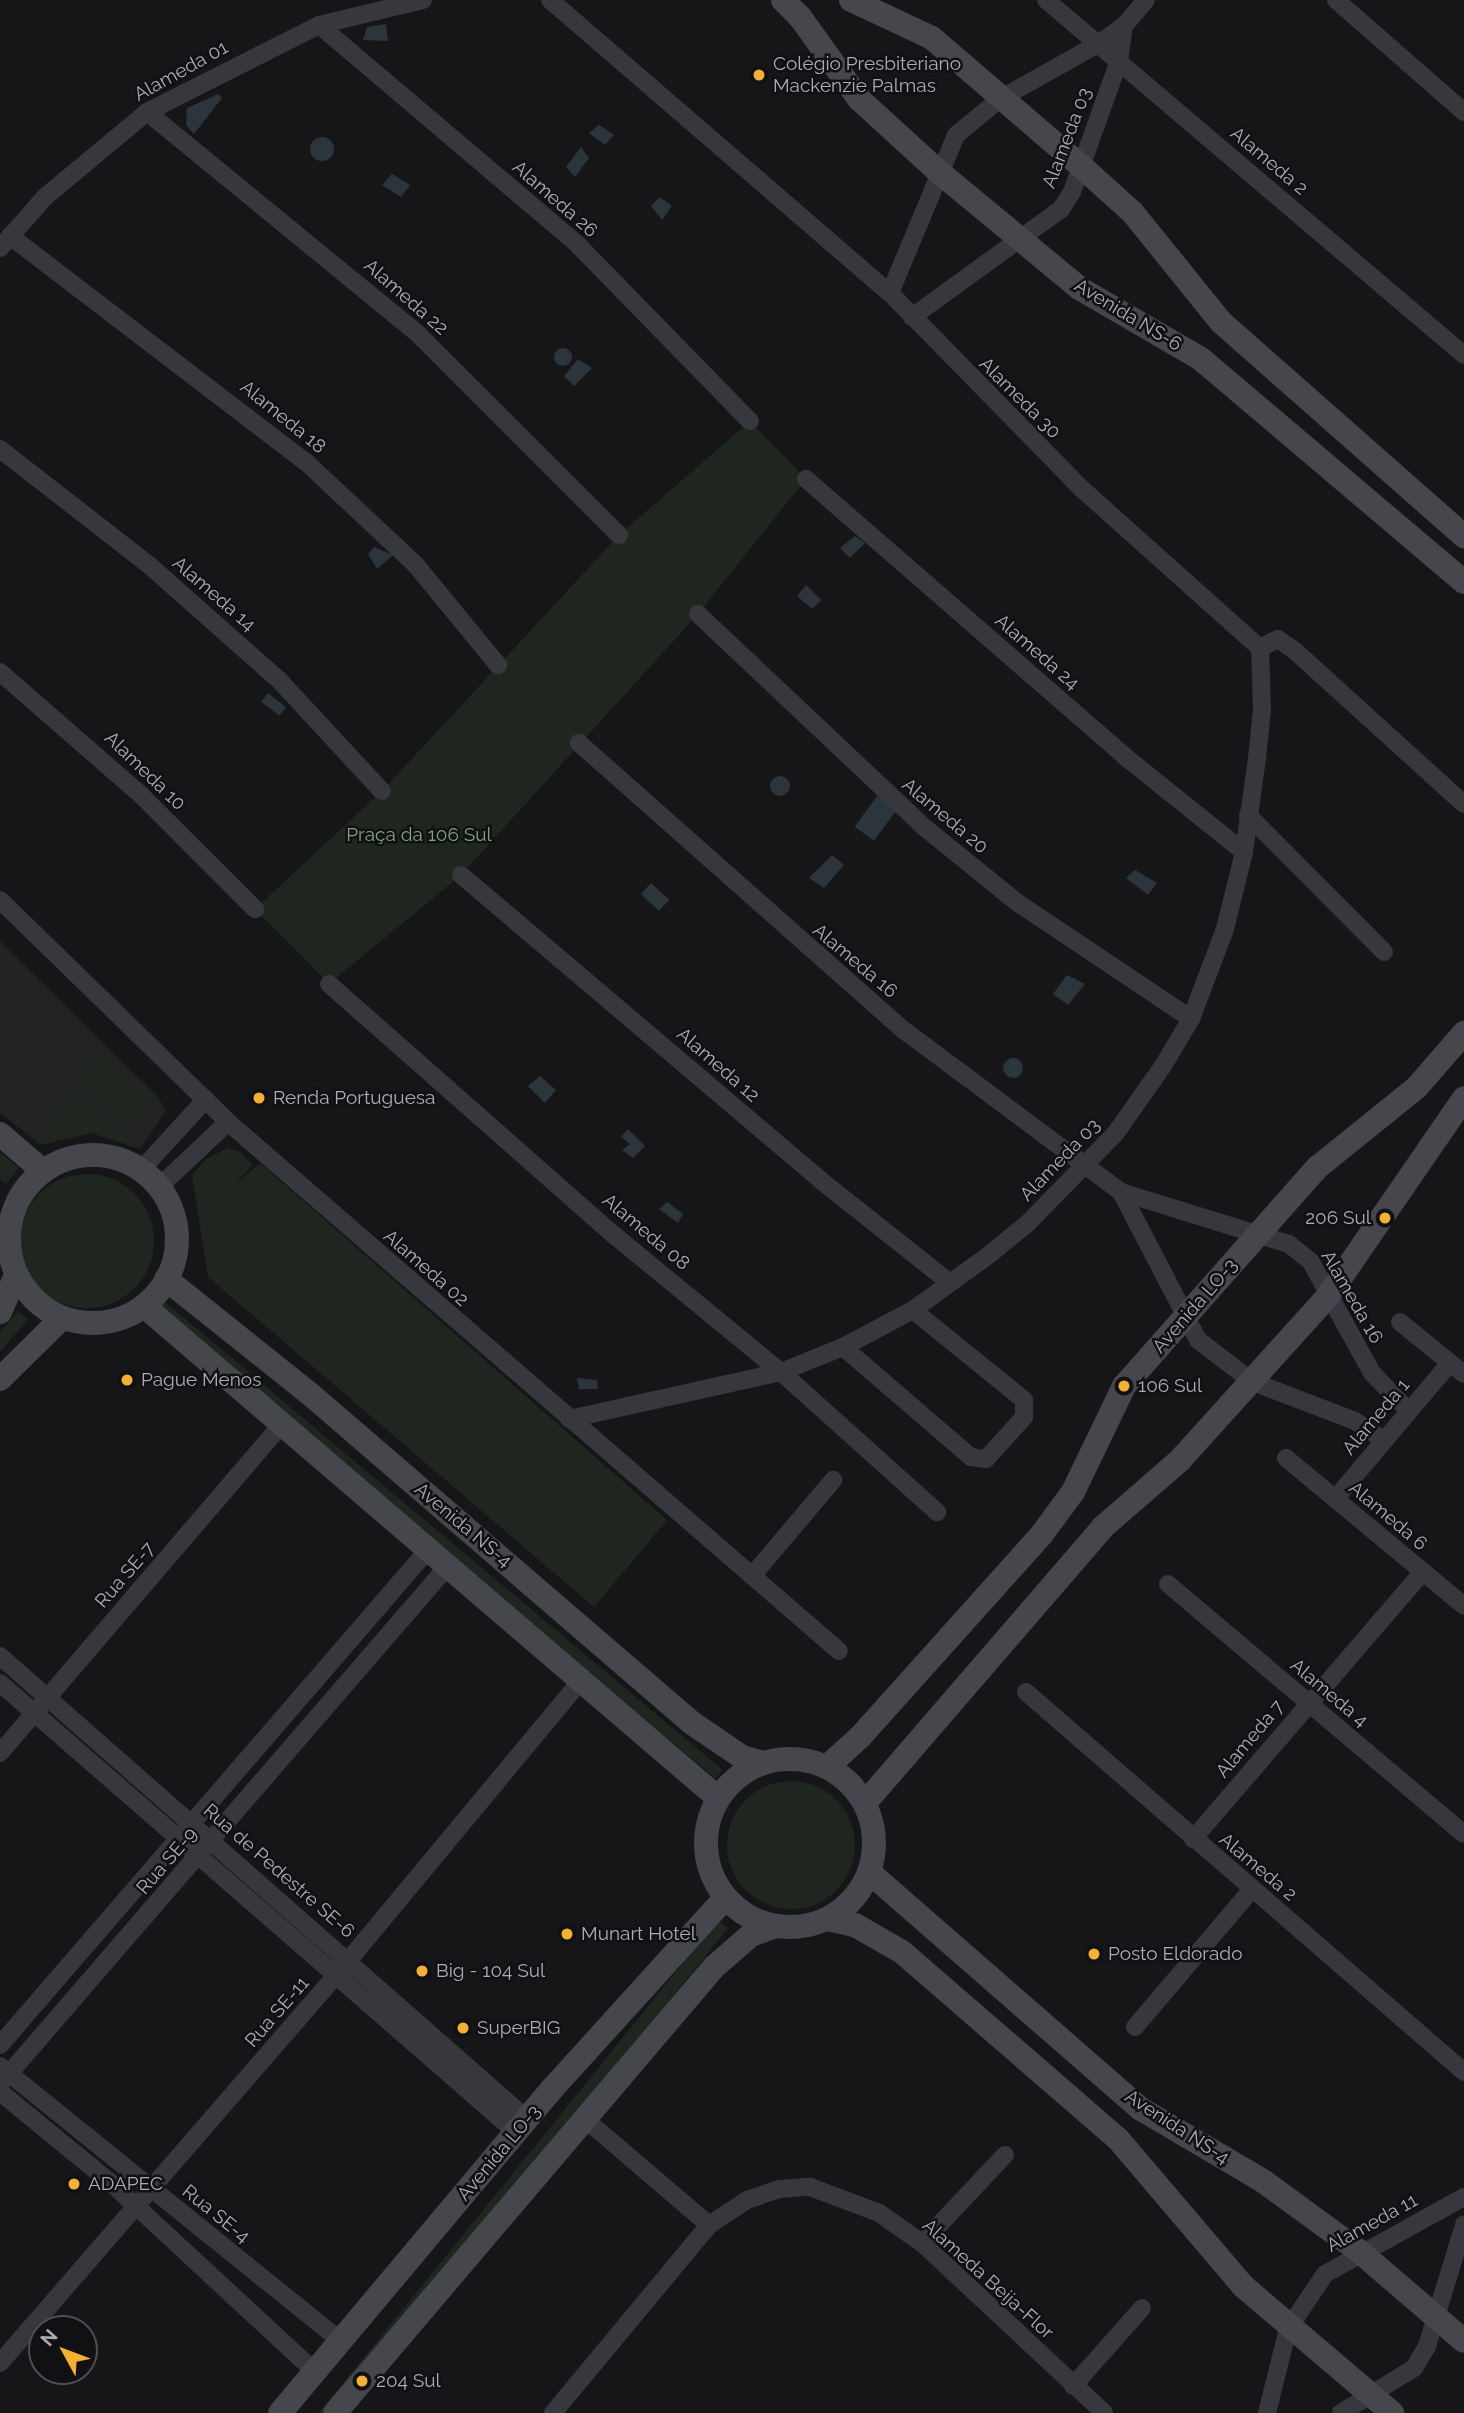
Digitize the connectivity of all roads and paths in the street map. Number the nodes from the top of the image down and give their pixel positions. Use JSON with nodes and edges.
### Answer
{"nodes":[{"id":1,"x":423,"y":0,"type":"edge"},
{"id":2,"x":550,"y":0,"type":"edge"},
{"id":3,"x":782,"y":0,"type":"edge"},
{"id":4,"x":851,"y":0,"type":"edge"},
{"id":5,"x":1046,"y":0,"type":"edge"},
{"id":6,"x":1146,"y":0,"type":"edge"},
{"id":7,"x":1336,"y":0,"type":"edge"},
{"id":8,"x":319,"y":25,"type":"junction"},
{"id":9,"x":1124,"y":26,"type":"junction"},
{"id":10,"x":1098,"y":44,"type":"junction"},
{"id":11,"x":1119,"y":61,"type":"junction"},
{"id":12,"x":1000,"y":99,"type":"junction"},
{"id":13,"x":147,"y":112,"type":"junction"},
{"id":14,"x":1464,"y":112,"type":"edge"},
{"id":15,"x":1081,"y":166,"type":"junction"},
{"id":16,"x":939,"y":172,"type":"junction"},
{"id":17,"x":1020,"y":237,"type":"junction"},
{"id":18,"x":5,"y":242,"type":"edge"},
{"id":19,"x":890,"y":293,"type":"junction"},
{"id":20,"x":912,"y":317,"type":"junction"},
{"id":21,"x":1464,"y":355,"type":"edge"},
{"id":22,"x":750,"y":421,"type":"dead end"},
{"id":23,"x":0,"y":449,"type":"edge"},
{"id":24,"x":806,"y":479,"type":"dead end"},
{"id":25,"x":619,"y":535,"type":"dead end"},
{"id":26,"x":1464,"y":536,"type":"edge"},
{"id":27,"x":1464,"y":582,"type":"edge"},
{"id":28,"x":698,"y":614,"type":"dead end"},
{"id":29,"x":1260,"y":648,"type":"junction"},
{"id":30,"x":498,"y":665,"type":"dead end"},
{"id":31,"x":0,"y":672,"type":"edge"},
{"id":32,"x":579,"y":743,"type":"dead end"},
{"id":33,"x":382,"y":791,"type":"dead end"},
{"id":34,"x":1464,"y":804,"type":"edge"},
{"id":35,"x":1248,"y":815,"type":"junction"},
{"id":36,"x":1244,"y":852,"type":"junction"},
{"id":37,"x":461,"y":875,"type":"dead end"},
{"id":38,"x":0,"y":900,"type":"edge"},
{"id":39,"x":255,"y":909,"type":"dead end"},
{"id":40,"x":1384,"y":952,"type":"dead end"},
{"id":41,"x":329,"y":984,"type":"dead end"},
{"id":42,"x":1191,"y":1019,"type":"junction"},
{"id":43,"x":1464,"y":1033,"type":"edge"},
{"id":44,"x":1464,"y":1098,"type":"edge"},
{"id":45,"x":206,"y":1099,"type":"junction"},
{"id":46,"x":228,"y":1122,"type":"junction"},
{"id":47,"x":0,"y":1134,"type":"edge"},
{"id":48,"x":1087,"y":1164,"type":"junction"},
{"id":49,"x":141,"y":1170,"type":"junction"},
{"id":50,"x":43,"y":1171,"type":"junction"},
{"id":51,"x":159,"y":1187,"type":"junction"},
{"id":52,"x":1121,"y":1192,"type":"junction"},
{"id":53,"x":8,"y":1197,"type":"edge"},
{"id":54,"x":1258,"y":1234,"type":"junction"},
{"id":55,"x":16,"y":1275,"type":"junction"},
{"id":56,"x":166,"y":1279,"type":"junction"},
{"id":57,"x":950,"y":1283,"type":"junction"},
{"id":58,"x":1328,"y":1296,"type":"junction"},
{"id":59,"x":144,"y":1306,"type":"junction"},
{"id":60,"x":913,"y":1310,"type":"junction"},
{"id":61,"x":0,"y":1312,"type":"edge"},
{"id":62,"x":1185,"y":1317,"type":"junction"},
{"id":63,"x":62,"y":1318,"type":"junction"},
{"id":64,"x":1400,"y":1322,"type":"dead end"},
{"id":65,"x":843,"y":1347,"type":"junction"},
{"id":66,"x":1457,"y":1368,"type":"edge"},
{"id":67,"x":781,"y":1372,"type":"junction"},
{"id":68,"x":0,"y":1379,"type":"edge"},
{"id":69,"x":1252,"y":1382,"type":"junction"},
{"id":70,"x":1409,"y":1411,"type":"junction"},
{"id":71,"x":569,"y":1419,"type":"junction"},
{"id":72,"x":281,"y":1425,"type":"junction"},
{"id":73,"x":1384,"y":1440,"type":"junction"},
{"id":74,"x":1286,"y":1458,"type":"dead end"},
{"id":75,"x":833,"y":1480,"type":"dead end"},
{"id":76,"x":1335,"y":1499,"type":"junction"},
{"id":77,"x":937,"y":1513,"type":"dead end"},
{"id":78,"x":426,"y":1551,"type":"junction"},
{"id":79,"x":446,"y":1568,"type":"junction"},
{"id":80,"x":1423,"y":1572,"type":"junction"},
{"id":81,"x":752,"y":1576,"type":"junction"},
{"id":82,"x":1168,"y":1584,"type":"dead end"},
{"id":83,"x":1464,"y":1606,"type":"edge"},
{"id":84,"x":839,"y":1651,"type":"dead end"},
{"id":85,"x":0,"y":1656,"type":"edge"},
{"id":86,"x":580,"y":1682,"type":"junction"},
{"id":87,"x":0,"y":1683,"type":"edge"},
{"id":88,"x":1026,"y":1692,"type":"dead end"},
{"id":89,"x":48,"y":1696,"type":"junction"},
{"id":90,"x":1308,"y":1703,"type":"junction"},
{"id":91,"x":35,"y":1713,"type":"junction"},
{"id":92,"x":0,"y":1753,"type":"edge"},
{"id":93,"x":763,"y":1763,"type":"junction"},
{"id":94,"x":827,"y":1767,"type":"junction"},
{"id":95,"x":718,"y":1798,"type":"junction"},
{"id":96,"x":865,"y":1803,"type":"junction"},
{"id":97,"x":191,"y":1822,"type":"junction"},
{"id":98,"x":1464,"y":1834,"type":"edge"},
{"id":99,"x":179,"y":1836,"type":"junction"},
{"id":100,"x":1193,"y":1839,"type":"junction"},
{"id":101,"x":212,"y":1841,"type":"junction"},
{"id":102,"x":201,"y":1855,"type":"junction"},
{"id":103,"x":869,"y":1872,"type":"junction"},
{"id":104,"x":1252,"y":1889,"type":"junction"},
{"id":105,"x":725,"y":1898,"type":"junction"},
{"id":106,"x":828,"y":1919,"type":"junction"},
{"id":107,"x":773,"y":1927,"type":"junction"},
{"id":108,"x":343,"y":1966,"type":"junction"},
{"id":109,"x":1135,"y":2027,"type":"dead end"},
{"id":110,"x":0,"y":2045,"type":"edge"},
{"id":111,"x":1464,"y":2072,"type":"edge"},
{"id":112,"x":3,"y":2074,"type":"edge"},
{"id":113,"x":0,"y":2092,"type":"edge"},
{"id":114,"x":585,"y":2119,"type":"junction"},
{"id":115,"x":522,"y":2127,"type":"junction"},
{"id":116,"x":1005,"y":2155,"type":"dead end"},
{"id":117,"x":153,"y":2189,"type":"junction"},
{"id":118,"x":1464,"y":2197,"type":"edge"},
{"id":119,"x":136,"y":2209,"type":"junction"},
{"id":120,"x":709,"y":2225,"type":"junction"},
{"id":121,"x":1464,"y":2225,"type":"edge"},
{"id":122,"x":922,"y":2243,"type":"junction"},
{"id":123,"x":1359,"y":2251,"type":"junction"},
{"id":124,"x":1142,"y":2308,"type":"dead end"},
{"id":125,"x":1436,"y":2313,"type":"junction"},
{"id":126,"x":1288,"y":2329,"type":"junction"},
{"id":127,"x":341,"y":2341,"type":"junction"},
{"id":128,"x":1464,"y":2341,"type":"edge"},
{"id":129,"x":0,"y":2363,"type":"edge"},
{"id":130,"x":315,"y":2372,"type":"junction"},
{"id":131,"x":1073,"y":2386,"type":"junction"},
{"id":132,"x":1370,"y":2399,"type":"junction"},
{"id":133,"x":280,"y":2413,"type":"edge"},
{"id":134,"x":335,"y":2413,"type":"edge"},
{"id":135,"x":554,"y":2413,"type":"edge"},
{"id":136,"x":1104,"y":2413,"type":"edge"},
{"id":137,"x":1267,"y":2413,"type":"edge"},
{"id":138,"x":1341,"y":2413,"type":"edge"},
{"id":139,"x":1392,"y":2413,"type":"edge"}],
"edges":[{"from":1,"to":8,"type":"street","name":"Alameda 01"},
{"from":2,"to":19,"type":"street","name":"Alameda 30"},
{"from":3,"to":16,"type":"street","name":"Avenida NS-6"},
{"from":4,"to":12,"type":"street"},
{"from":5,"to":10,"type":"street","name":"Alameda 2"},
{"from":6,"to":9,"type":"street","name":"Alameda 03"},
{"from":7,"to":14,"type":"street"},
{"from":8,"to":13,"type":"street","name":"Alameda 01"},
{"from":8,"to":22,"type":"street","name":"Alameda 26"},
{"from":9,"to":10,"type":"street","name":"Alameda 03"},
{"from":9,"to":11,"type":"street","name":"Alameda 03"},
{"from":10,"to":11,"type":"street","name":"Alameda 2"},
{"from":10,"to":12,"type":"street","name":"Alameda 03"},
{"from":11,"to":15,"type":"street","name":"Alameda 03"},
{"from":11,"to":21,"type":"street","name":"Alameda 2"},
{"from":12,"to":15,"type":"street"},
{"from":12,"to":16,"type":"street","name":"Alameda 03"},
{"from":13,"to":18,"type":"street","name":"Alameda 01"},
{"from":13,"to":25,"type":"street","name":"Alameda 22"},
{"from":15,"to":17,"type":"street","name":"Alameda 03"},
{"from":15,"to":26,"type":"street"},
{"from":16,"to":17,"type":"street","name":"Avenida NS-6"},
{"from":16,"to":19,"type":"street","name":"Alameda 03"},
{"from":17,"to":20,"type":"street","name":"Alameda 03"},
{"from":17,"to":27,"type":"street","name":"Avenida NS-6"},
{"from":18,"to":30,"type":"street","name":"Alameda 18"},
{"from":19,"to":20,"type":"street","name":"Alameda 30"},
{"from":20,"to":29,"type":"street","name":"Alameda 30"},
{"from":23,"to":33,"type":"street","name":"Alameda 14"},
{"from":24,"to":36,"type":"street","name":"Alameda 24"},
{"from":28,"to":42,"type":"street","name":"Alameda 20"},
{"from":29,"to":34,"type":"street"},
{"from":29,"to":35,"type":"street","name":"Alameda 03"},
{"from":31,"to":39,"type":"street","name":"Alameda 10"},
{"from":32,"to":48,"type":"street","name":"Alameda 16"},
{"from":35,"to":36,"type":"street","name":"Alameda 03"},
{"from":35,"to":40,"type":"street"},
{"from":36,"to":42,"type":"street","name":"Alameda 03"},
{"from":37,"to":57,"type":"street","name":"Alameda 12"},
{"from":38,"to":45,"type":"street","name":"Alameda 02"},
{"from":41,"to":67,"type":"street","name":"Alameda 08"},
{"from":42,"to":48,"type":"street","name":"Alameda 03"},
{"from":43,"to":54,"type":"street","name":"Avenida LO-3"},
{"from":44,"to":58,"type":"street"},
{"from":45,"to":46,"type":"street","name":"Alameda 02"},
{"from":45,"to":49,"type":"street"},
{"from":46,"to":51,"type":"street"},
{"from":46,"to":71,"type":"street","name":"Alameda 02"},
{"from":47,"to":50,"type":"street"},
{"from":48,"to":52,"type":"street","name":"Alameda 16"},
{"from":48,"to":57,"type":"street","name":"Alameda 03"},
{"from":49,"to":50,"type":"street"},
{"from":49,"to":51,"type":"street"},
{"from":50,"to":53,"type":"street"},
{"from":51,"to":56,"type":"street"},
{"from":52,"to":54,"type":"street","name":"Alameda 16"},
{"from":52,"to":62,"type":"street","name":"Alameda 16"},
{"from":53,"to":55,"type":"street"},
{"from":54,"to":58,"type":"street","name":"Alameda 16"},
{"from":54,"to":62,"type":"street","name":"Avenida LO-3"},
{"from":55,"to":61,"type":"street"},
{"from":55,"to":63,"type":"street"},
{"from":56,"to":59,"type":"street"},
{"from":56,"to":93,"type":"street","name":"Avenida NS-4"},
{"from":57,"to":60,"type":"street","name":"Alameda 03"},
{"from":58,"to":69,"type":"street"},
{"from":58,"to":70,"type":"street","name":"Alameda 16"},
{"from":59,"to":63,"type":"street"},
{"from":59,"to":72,"type":"street"},
{"from":60,"to":65,"type":"street","name":"Alameda 03"},
{"from":60,"to":65,"type":"street"},
{"from":62,"to":69,"type":"street","name":"Alameda 16"},
{"from":62,"to":94,"type":"street","name":"Avenida LO-3"},
{"from":63,"to":68,"type":"street"},
{"from":64,"to":66,"type":"street"},
{"from":65,"to":67,"type":"street","name":"Alameda 03"},
{"from":66,"to":70,"type":"street","name":"Alameda 1"},
{"from":67,"to":71,"type":"street","name":"Alameda 03"},
{"from":67,"to":77,"type":"street","name":"Alameda 08"},
{"from":69,"to":73,"type":"street","name":"Alameda 16"},
{"from":69,"to":96,"type":"street"},
{"from":70,"to":73,"type":"street","name":"Alameda 1"},
{"from":71,"to":81,"type":"street","name":"Alameda 02"},
{"from":72,"to":78,"type":"street"},
{"from":72,"to":89,"type":"street","name":"Rua SE-7"},
{"from":73,"to":76,"type":"street","name":"Alameda 1"},
{"from":74,"to":76,"type":"street","name":"Alameda 6"},
{"from":75,"to":81,"type":"street"},
{"from":76,"to":80,"type":"street","name":"Alameda 6"},
{"from":78,"to":79,"type":"street"},
{"from":78,"to":97,"type":"street","name":"Rua SE-9"},
{"from":79,"to":86,"type":"street"},
{"from":79,"to":101,"type":"street","name":"Rua SE-9"},
{"from":80,"to":83,"type":"street","name":"Alameda 6"},
{"from":80,"to":90,"type":"street","name":"Alameda 7"},
{"from":81,"to":84,"type":"street","name":"Alameda 02"},
{"from":82,"to":90,"type":"street","name":"Alameda 4"},
{"from":85,"to":89,"type":"street","name":"Rua de Pedestre SE-6"},
{"from":86,"to":95,"type":"street"},
{"from":86,"to":108,"type":"street","name":"Rua SE-11"},
{"from":87,"to":91,"type":"street","name":"Rua de Pedestre SE-6"},
{"from":88,"to":100,"type":"street","name":"Alameda 2"},
{"from":89,"to":91,"type":"street","name":"Rua SE-7"},
{"from":89,"to":97,"type":"street","name":"Rua de Pedestre SE-6"},
{"from":90,"to":98,"type":"street","name":"Alameda 4"},
{"from":90,"to":100,"type":"street","name":"Alameda 7"},
{"from":91,"to":92,"type":"street","name":"Rua SE-7"},
{"from":91,"to":99,"type":"street","name":"Rua de Pedestre SE-6"},
{"from":93,"to":94,"type":"street"},
{"from":93,"to":95,"type":"street"},
{"from":94,"to":96,"type":"street"},
{"from":95,"to":105,"type":"street"},
{"from":96,"to":103,"type":"street"},
{"from":97,"to":99,"type":"street","name":"Rua SE-9"},
{"from":97,"to":101,"type":"street","name":"Rua de Pedestre SE-6"},
{"from":99,"to":102,"type":"street","name":"Rua de Pedestre SE-6"},
{"from":99,"to":110,"type":"street","name":"Rua SE-9"},
{"from":100,"to":104,"type":"street","name":"Alameda 2"},
{"from":101,"to":102,"type":"street","name":"Rua SE-9"},
{"from":101,"to":108,"type":"street","name":"Rua de Pedestre SE-6"},
{"from":102,"to":108,"type":"street","name":"Rua de Pedestre SE-6"},
{"from":102,"to":112,"type":"street","name":"Rua SE-9"},
{"from":103,"to":106,"type":"street"},
{"from":103,"to":123,"type":"street","name":"Avenida NS-4"},
{"from":104,"to":109,"type":"street"},
{"from":104,"to":111,"type":"street","name":"Alameda 2"},
{"from":105,"to":107,"type":"street"},
{"from":105,"to":115,"type":"street","name":"Avenida LO-3"},
{"from":106,"to":107,"type":"street"},
{"from":106,"to":126,"type":"street","name":"Avenida NS-4"},
{"from":107,"to":114,"type":"street"},
{"from":108,"to":115,"type":"street","name":"Rua de Pedestre SE-6"},
{"from":108,"to":117,"type":"street","name":"Rua SE-11"},
{"from":112,"to":117,"type":"street","name":"Rua SE-4"},
{"from":113,"to":119,"type":"street"},
{"from":114,"to":120,"type":"street"},
{"from":114,"to":134,"type":"street"},
{"from":115,"to":127,"type":"street","name":"Avenida LO-3"},
{"from":116,"to":122,"type":"street"},
{"from":117,"to":119,"type":"street","name":"Rua SE-11"},
{"from":117,"to":127,"type":"street","name":"Rua SE-4"},
{"from":118,"to":123,"type":"street","name":"Alameda 11"},
{"from":119,"to":129,"type":"street","name":"Rua SE-11"},
{"from":119,"to":130,"type":"street"},
{"from":120,"to":122,"type":"street","name":"Alameda Beija-Flor"},
{"from":120,"to":135,"type":"street","name":"Alameda Beija-Flor"},
{"from":121,"to":125,"type":"street"},
{"from":122,"to":131,"type":"street","name":"Alameda Beija-Flor"},
{"from":123,"to":125,"type":"street","name":"Avenida NS-4"},
{"from":123,"to":126,"type":"street","name":"Alameda 11"},
{"from":124,"to":131,"type":"street"},
{"from":125,"to":128,"type":"street","name":"Avenida NS-4"},
{"from":125,"to":132,"type":"street"},
{"from":126,"to":132,"type":"street","name":"Avenida NS-4"},
{"from":126,"to":137,"type":"street","name":"Alameda 11"},
{"from":127,"to":130,"type":"street","name":"Avenida LO-3"},
{"from":130,"to":133,"type":"street","name":"Avenida LO-3"},
{"from":131,"to":136,"type":"street","name":"Alameda Beija-Flor"},
{"from":132,"to":138,"type":"street"},
{"from":132,"to":139,"type":"street","name":"Avenida NS-4"}]}
